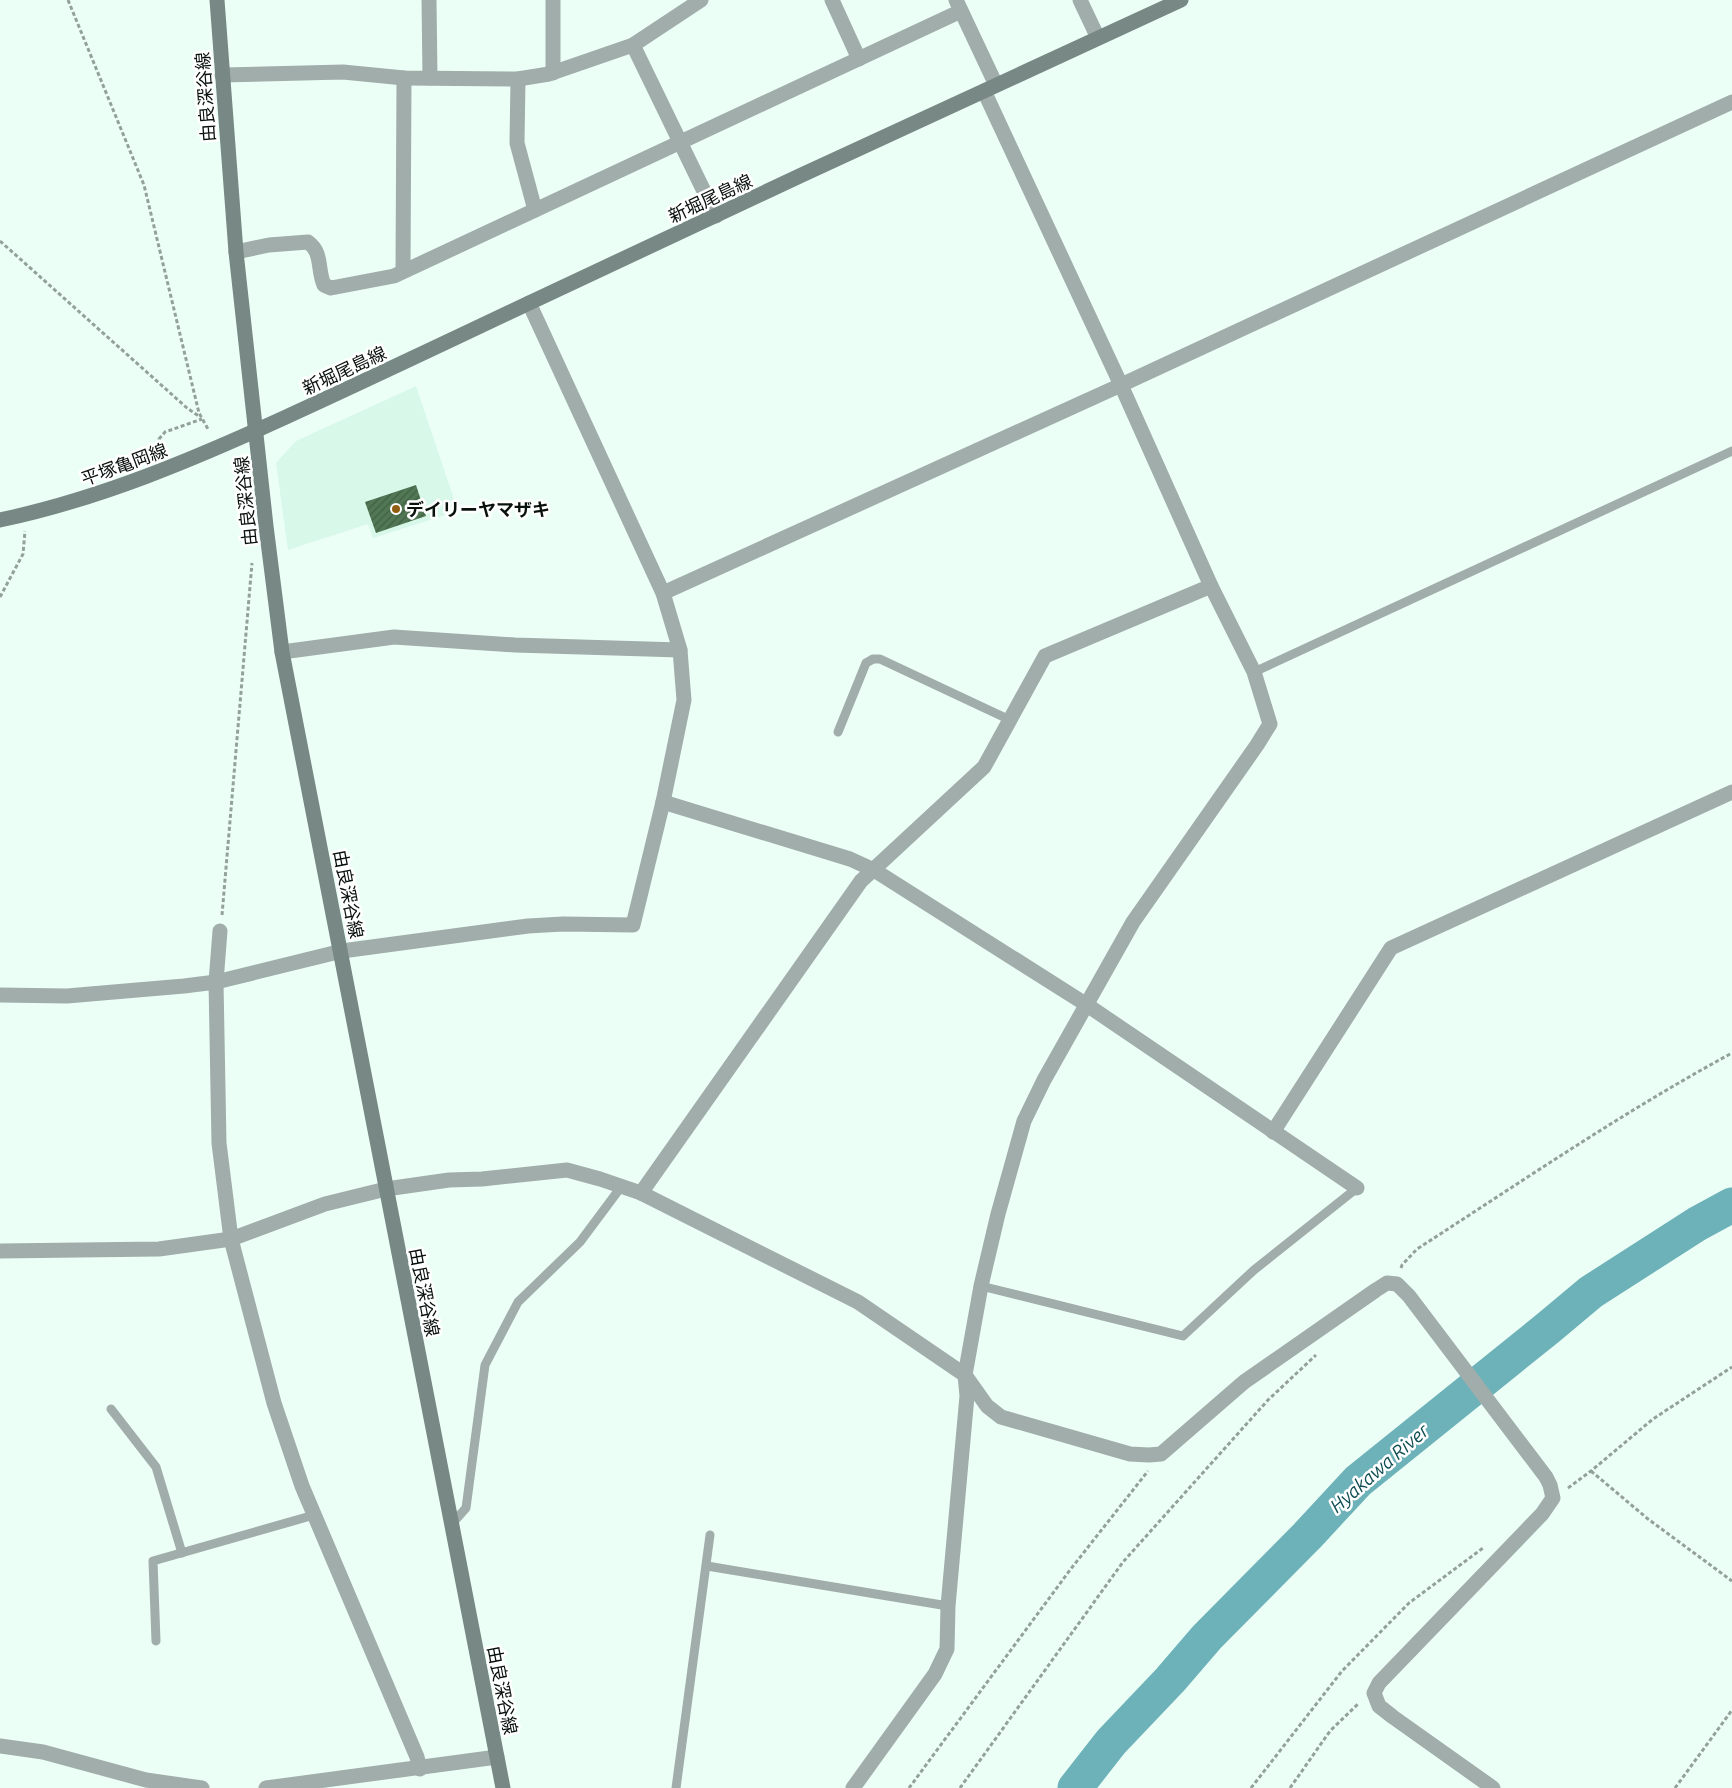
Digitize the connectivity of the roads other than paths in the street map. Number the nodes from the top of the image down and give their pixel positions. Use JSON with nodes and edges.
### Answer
{"nodes":[{"id":1,"x":217,"y":0,"type":"edge"},
{"id":2,"x":429,"y":0,"type":"edge"},
{"id":3,"x":553,"y":0,"type":"edge"},
{"id":4,"x":701,"y":0,"type":"edge"},
{"id":5,"x":832,"y":0,"type":"edge"},
{"id":6,"x":1080,"y":0,"type":"edge"},
{"id":7,"x":1181,"y":0,"type":"edge"},
{"id":8,"x":959,"y":6,"type":"edge"},
{"id":9,"x":1098,"y":38,"type":"junction"},
{"id":10,"x":633,"y":45,"type":"junction"},
{"id":11,"x":859,"y":59,"type":"junction"},
{"id":12,"x":553,"y":72,"type":"junction"},
{"id":13,"x":222,"y":75,"type":"junction"},
{"id":14,"x":404,"y":78,"type":"junction"},
{"id":15,"x":430,"y":78,"type":"junction"},
{"id":16,"x":518,"y":79,"type":"junction"},
{"id":17,"x":990,"y":88,"type":"junction"},
{"id":18,"x":1732,"y":102,"type":"edge"},
{"id":19,"x":680,"y":142,"type":"junction"},
{"id":20,"x":535,"y":210,"type":"junction"},
{"id":21,"x":716,"y":216,"type":"junction"},
{"id":22,"x":236,"y":252,"type":"junction"},
{"id":23,"x":403,"y":271,"type":"junction"},
{"id":24,"x":529,"y":303,"type":"junction"},
{"id":25,"x":1121,"y":385,"type":"junction"},
{"id":26,"x":256,"y":431,"type":"junction"},
{"id":27,"x":1732,"y":451,"type":"edge"},
{"id":28,"x":0,"y":520,"type":"edge"},
{"id":29,"x":1211,"y":586,"type":"junction"},
{"id":30,"x":663,"y":593,"type":"junction"},
{"id":31,"x":680,"y":650,"type":"junction"},
{"id":32,"x":282,"y":652,"type":"junction"},
{"id":33,"x":1254,"y":672,"type":"junction"},
{"id":34,"x":1010,"y":720,"type":"junction"},
{"id":35,"x":838,"y":732,"type":"dead end"},
{"id":36,"x":1732,"y":792,"type":"edge"},
{"id":37,"x":664,"y":802,"type":"junction"},
{"id":38,"x":874,"y":870,"type":"junction"},
{"id":39,"x":220,"y":931,"type":"road end"},
{"id":40,"x":342,"y":951,"type":"junction"},
{"id":41,"x":216,"y":982,"type":"junction"},
{"id":42,"x":0,"y":995,"type":"edge"},
{"id":43,"x":1087,"y":1005,"type":"junction"},
{"id":44,"x":1273,"y":1132,"type":"junction"},
{"id":45,"x":622,"y":1187,"type":"junction"},
{"id":46,"x":1357,"y":1188,"type":"joint"},
{"id":47,"x":386,"y":1189,"type":"junction"},
{"id":48,"x":641,"y":1193,"type":"junction"},
{"id":49,"x":231,"y":1239,"type":"junction"},
{"id":50,"x":0,"y":1251,"type":"edge"},
{"id":51,"x":981,"y":1286,"type":"junction"},
{"id":52,"x":965,"y":1375,"type":"junction"},
{"id":53,"x":111,"y":1409,"type":"dead end"},
{"id":54,"x":314,"y":1515,"type":"junction"},
{"id":55,"x":452,"y":1525,"type":"junction"},
{"id":56,"x":710,"y":1535,"type":"dead end"},
{"id":57,"x":182,"y":1553,"type":"junction"},
{"id":58,"x":707,"y":1566,"type":"junction"},
{"id":59,"x":948,"y":1606,"type":"junction"},
{"id":60,"x":156,"y":1642,"type":"dead end"},
{"id":61,"x":0,"y":1746,"type":"edge"},
{"id":62,"x":497,"y":1757,"type":"junction"},
{"id":63,"x":420,"y":1769,"type":"junction"},
{"id":64,"x":202,"y":1788,"type":"edge"},
{"id":65,"x":266,"y":1788,"type":"edge"},
{"id":66,"x":503,"y":1788,"type":"edge"},
{"id":67,"x":676,"y":1788,"type":"edge"},
{"id":68,"x":853,"y":1788,"type":"edge"},
{"id":69,"x":1492,"y":1788,"type":"edge"}],
"edges":[{"from":1,"to":13,"type":"main road","name":"由良深谷線"},
{"from":2,"to":15,"type":"street"},
{"from":3,"to":12,"type":"street"},
{"from":4,"to":10,"type":"street"},
{"from":5,"to":11,"type":"street"},
{"from":6,"to":9,"type":"street"},
{"from":7,"to":9,"type":"main road","name":"新堀尾島線"},
{"from":8,"to":11,"type":"street"},
{"from":8,"to":17,"type":"street"},
{"from":9,"to":17,"type":"main road","name":"新堀尾島線"},
{"from":10,"to":12,"type":"street"},
{"from":10,"to":19,"type":"street"},
{"from":11,"to":19,"type":"street"},
{"from":12,"to":16,"type":"street"},
{"from":13,"to":14,"type":"street"},
{"from":13,"to":22,"type":"main road","name":"由良深谷線"},
{"from":14,"to":15,"type":"street"},
{"from":14,"to":23,"type":"street"},
{"from":15,"to":16,"type":"street"},
{"from":16,"to":20,"type":"street"},
{"from":17,"to":21,"type":"main road","name":"新堀尾島線"},
{"from":17,"to":25,"type":"street"},
{"from":18,"to":25,"type":"street"},
{"from":19,"to":20,"type":"street"},
{"from":19,"to":21,"type":"street"},
{"from":20,"to":23,"type":"street"},
{"from":21,"to":24,"type":"main road","name":"新堀尾島線"},
{"from":22,"to":23,"type":"street"},
{"from":22,"to":26,"type":"main road","name":"由良深谷線"},
{"from":24,"to":26,"type":"main road","name":"新堀尾島線"},
{"from":24,"to":30,"type":"street"},
{"from":25,"to":29,"type":"street"},
{"from":25,"to":30,"type":"street"},
{"from":26,"to":28,"type":"main road","name":"平塚亀岡線"},
{"from":26,"to":32,"type":"main road","name":"由良深谷線"},
{"from":27,"to":33,"type":"lane"},
{"from":29,"to":33,"type":"street"},
{"from":29,"to":34,"type":"street"},
{"from":30,"to":31,"type":"street"},
{"from":31,"to":32,"type":"street"},
{"from":31,"to":37,"type":"street"},
{"from":32,"to":40,"type":"main road","name":"由良深谷線"},
{"from":33,"to":43,"type":"street"},
{"from":34,"to":35,"type":"lane"},
{"from":34,"to":38,"type":"street"},
{"from":36,"to":44,"type":"street"},
{"from":37,"to":38,"type":"street"},
{"from":37,"to":40,"type":"street"},
{"from":38,"to":43,"type":"street"},
{"from":38,"to":48,"type":"street"},
{"from":39,"to":41,"type":"street"},
{"from":40,"to":41,"type":"street"},
{"from":40,"to":47,"type":"main road","name":"由良深谷線"},
{"from":41,"to":42,"type":"street"},
{"from":41,"to":49,"type":"street"},
{"from":43,"to":44,"type":"street"},
{"from":43,"to":51,"type":"street"},
{"from":44,"to":46,"type":"street"},
{"from":45,"to":47,"type":"street"},
{"from":45,"to":48,"type":"street"},
{"from":45,"to":55,"type":"lane"},
{"from":46,"to":51,"type":"lane"},
{"from":47,"to":49,"type":"street"},
{"from":47,"to":55,"type":"main road","name":"由良深谷線"},
{"from":48,"to":52,"type":"street"},
{"from":49,"to":50,"type":"street"},
{"from":49,"to":54,"type":"street"},
{"from":51,"to":52,"type":"street"},
{"from":52,"to":59,"type":"street"},
{"from":52,"to":69,"type":"street"},
{"from":53,"to":57,"type":"lane"},
{"from":54,"to":57,"type":"lane"},
{"from":54,"to":63,"type":"street"},
{"from":55,"to":62,"type":"main road","name":"由良深谷線"},
{"from":56,"to":58,"type":"lane"},
{"from":57,"to":60,"type":"lane"},
{"from":58,"to":59,"type":"lane"},
{"from":58,"to":67,"type":"lane"},
{"from":59,"to":68,"type":"street"},
{"from":61,"to":64,"type":"street"},
{"from":62,"to":63,"type":"street"},
{"from":62,"to":66,"type":"main road","name":"由良深谷線"},
{"from":63,"to":65,"type":"street"}]}
